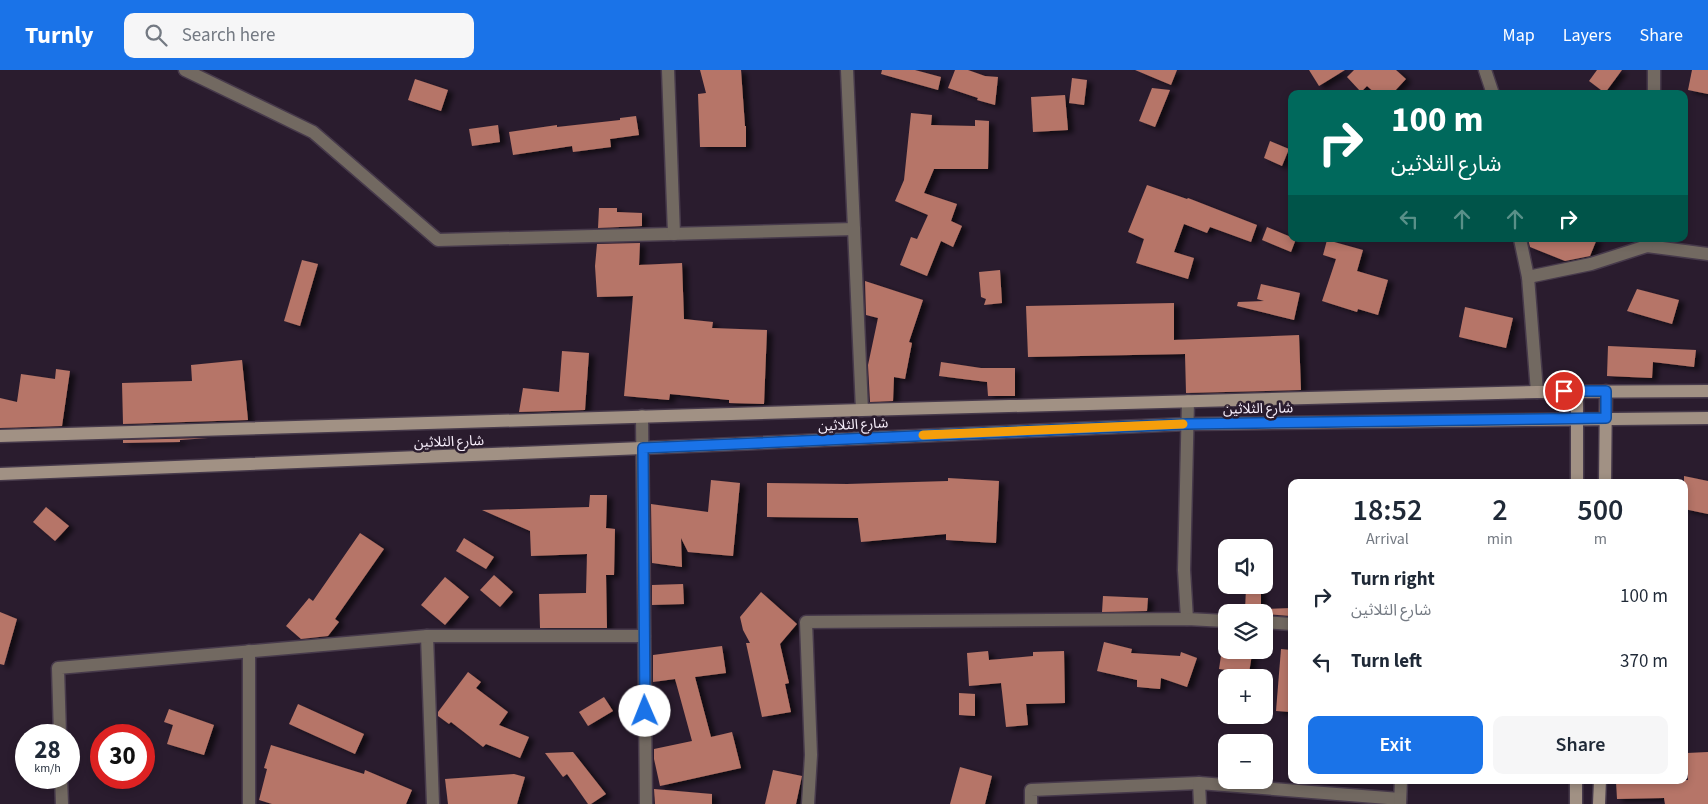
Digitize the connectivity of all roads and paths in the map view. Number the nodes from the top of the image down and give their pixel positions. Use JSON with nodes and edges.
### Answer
{"nodes":[{"id":1,"x":185,"y":70,"type":"edge"},
{"id":2,"x":668,"y":70,"type":"edge"},
{"id":3,"x":847,"y":70,"type":"edge"},
{"id":4,"x":1485,"y":70,"type":"edge"},
{"id":5,"x":1654,"y":70,"type":"edge"},
{"id":6,"x":1492,"y":90,"type":"edge"},
{"id":7,"x":1654,"y":90,"type":"edge"},
{"id":8,"x":854,"y":229,"type":"junction"},
{"id":9,"x":674,"y":234,"type":"junction"},
{"id":10,"x":1521,"y":242,"type":"edge"},
{"id":11,"x":1647,"y":242,"type":"edge"},
{"id":12,"x":1708,"y":254,"type":"edge"},
{"id":13,"x":1528,"y":277,"type":"junction"},
{"id":14,"x":1577,"y":390,"type":"junction"},
{"id":15,"x":1708,"y":390,"type":"edge"},
{"id":16,"x":1606,"y":391,"type":"junction"},
{"id":17,"x":1537,"y":392,"type":"junction"},
{"id":18,"x":1188,"y":401,"type":"junction"},
{"id":19,"x":862,"y":410,"type":"junction"},
{"id":20,"x":642,"y":416,"type":"junction"},
{"id":21,"x":1578,"y":418,"type":"junction"},
{"id":22,"x":1606,"y":418,"type":"junction"},
{"id":23,"x":1708,"y":418,"type":"edge"},
{"id":24,"x":1187,"y":424,"type":"junction"},
{"id":25,"x":0,"y":436,"type":"edge"},
{"id":26,"x":643,"y":448,"type":"junction"},
{"id":27,"x":0,"y":474,"type":"edge"},
{"id":28,"x":1577,"y":479,"type":"edge"},
{"id":29,"x":1605,"y":479,"type":"edge"},
{"id":30,"x":1187,"y":619,"type":"junction"},
{"id":31,"x":1218,"y":621,"type":"edge"},
{"id":32,"x":1273,"y":623,"type":"edge"},
{"id":33,"x":1288,"y":624,"type":"edge"},
{"id":34,"x":427,"y":636,"type":"junction"},
{"id":35,"x":644,"y":636,"type":"junction"},
{"id":36,"x":249,"y":651,"type":"junction"},
{"id":37,"x":60,"y":724,"type":"edge"},
{"id":38,"x":1199,"y":783,"type":"junction"},
{"id":39,"x":1401,"y":784,"type":"edge"},
{"id":40,"x":1576,"y":784,"type":"edge"},
{"id":41,"x":1600,"y":784,"type":"edge"},
{"id":42,"x":61,"y":789,"type":"edge"},
{"id":43,"x":1400,"y":801,"type":"edge"},
{"id":44,"x":62,"y":804,"type":"edge"},
{"id":45,"x":249,"y":804,"type":"edge"},
{"id":46,"x":433,"y":804,"type":"edge"},
{"id":47,"x":646,"y":804,"type":"edge"},
{"id":48,"x":808,"y":804,"type":"edge"},
{"id":49,"x":1031,"y":804,"type":"edge"},
{"id":50,"x":1200,"y":804,"type":"edge"},
{"id":51,"x":1576,"y":804,"type":"edge"},
{"id":52,"x":1599,"y":804,"type":"edge"}],
"edges":[{"from":1,"to":9,"type":"street"},
{"from":2,"to":9,"type":"street"},
{"from":3,"to":8,"type":"street"},
{"from":4,"to":6,"type":"street"},
{"from":5,"to":7,"type":"street"},
{"from":8,"to":9,"type":"street"},
{"from":8,"to":19,"type":"street"},
{"from":10,"to":13,"type":"street"},
{"from":11,"to":12,"type":"street"},
{"from":11,"to":13,"type":"street"},
{"from":13,"to":17,"type":"street"},
{"from":14,"to":16,"type":"street","name":"شارع الثلاثين"},
{"from":14,"to":17,"type":"street","name":"شارع الثلاثين"},
{"from":14,"to":21,"type":"street"},
{"from":15,"to":16,"type":"street","name":"شارع الثلاثين"},
{"from":16,"to":22,"type":"street"},
{"from":17,"to":18,"type":"street","name":"شارع الثلاثين"},
{"from":18,"to":19,"type":"street","name":"شارع الثلاثين"},
{"from":18,"to":24,"type":"street"},
{"from":19,"to":20,"type":"street","name":"شارع الثلاثين"},
{"from":20,"to":25,"type":"street","name":"شارع الثلاثين"},
{"from":20,"to":26,"type":"street"},
{"from":21,"to":22,"type":"street","name":"شارع الثلاثين"},
{"from":21,"to":24,"type":"street","name":"شارع الثلاثين"},
{"from":21,"to":28,"type":"street"},
{"from":22,"to":23,"type":"street","name":"شارع الثلاثين"},
{"from":22,"to":29,"type":"street"},
{"from":24,"to":26,"type":"street","name":"شارع الثلاثين"},
{"from":24,"to":30,"type":"street"},
{"from":26,"to":27,"type":"street","name":"شارع الثلاثين"},
{"from":26,"to":35,"type":"street"},
{"from":30,"to":31,"type":"street"},
{"from":30,"to":48,"type":"street"},
{"from":32,"to":33,"type":"street"},
{"from":34,"to":35,"type":"street"},
{"from":34,"to":36,"type":"street"},
{"from":34,"to":46,"type":"street"},
{"from":35,"to":47,"type":"street"},
{"from":36,"to":37,"type":"street"},
{"from":36,"to":45,"type":"street"},
{"from":38,"to":43,"type":"street"},
{"from":38,"to":49,"type":"street"},
{"from":38,"to":50,"type":"street"},
{"from":39,"to":43,"type":"street"},
{"from":40,"to":51,"type":"street"},
{"from":41,"to":52,"type":"street"},
{"from":42,"to":44,"type":"street"}]}
